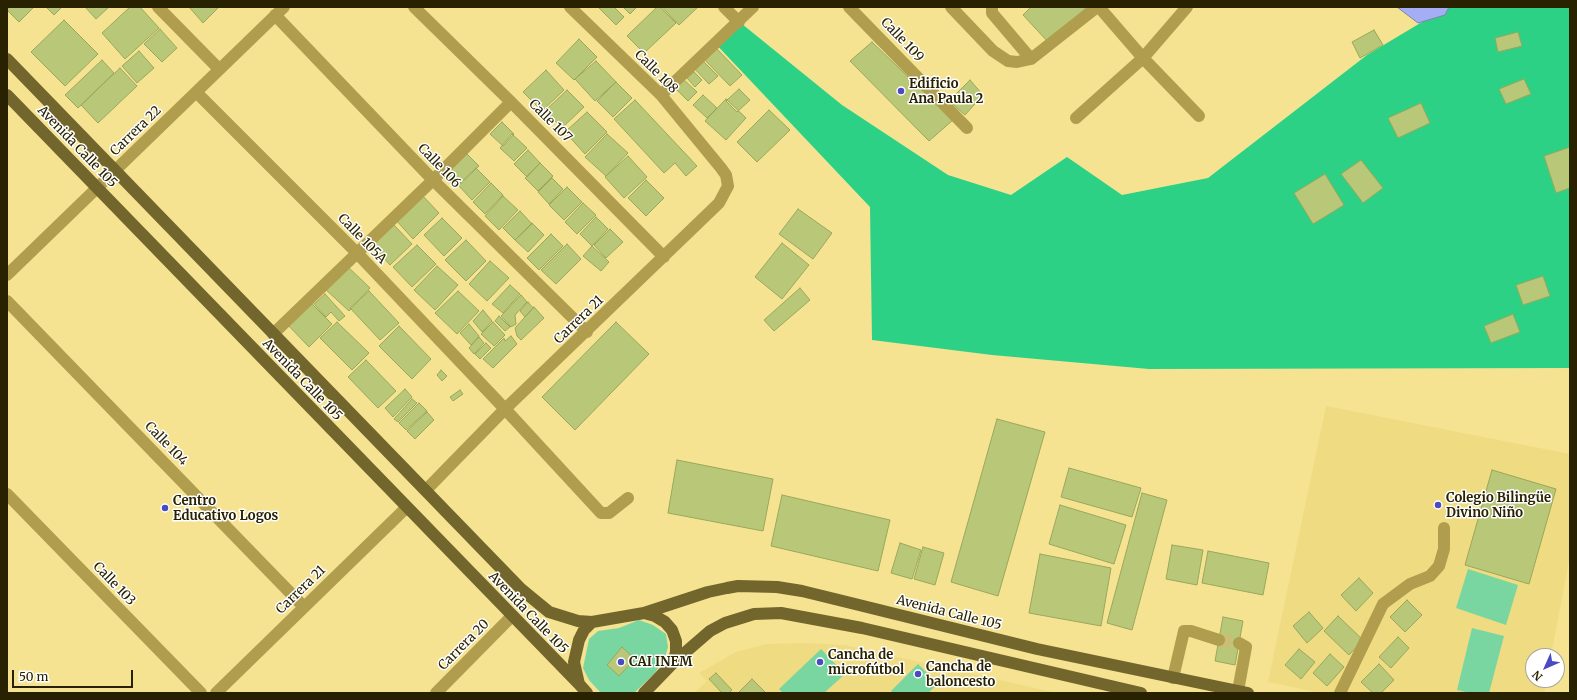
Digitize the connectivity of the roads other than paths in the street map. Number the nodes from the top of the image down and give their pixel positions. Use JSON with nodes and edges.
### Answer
{"nodes":[{"id":1,"x":158,"y":7,"type":"edge"},
{"id":2,"x":414,"y":7,"type":"edge"},
{"id":3,"x":570,"y":7,"type":"edge"},
{"id":4,"x":724,"y":7,"type":"edge"},
{"id":5,"x":753,"y":7,"type":"edge"},
{"id":6,"x":849,"y":7,"type":"edge"},
{"id":7,"x":951,"y":7,"type":"edge"},
{"id":8,"x":992,"y":7,"type":"edge"},
{"id":9,"x":1098,"y":7,"type":"edge"},
{"id":10,"x":1187,"y":7,"type":"edge"},
{"id":11,"x":280,"y":11,"type":"edge"},
{"id":12,"x":739,"y":22,"type":"junction"},
{"id":13,"x":1143,"y":58,"type":"junction"},
{"id":14,"x":7,"y":59,"type":"edge"},
{"id":15,"x":1032,"y":59,"type":"junction"},
{"id":16,"x":219,"y":69,"type":"junction"},
{"id":17,"x":196,"y":92,"type":"junction"},
{"id":18,"x":7,"y":95,"type":"edge"},
{"id":19,"x":661,"y":95,"type":"junction"},
{"id":20,"x":511,"y":102,"type":"junction"},
{"id":21,"x":1199,"y":116,"type":"dead end"},
{"id":22,"x":1076,"y":118,"type":"dead end"},
{"id":23,"x":967,"y":128,"type":"dead end"},
{"id":24,"x":716,"y":163,"type":"joint"},
{"id":25,"x":115,"y":170,"type":"junction"},
{"id":26,"x":434,"y":180,"type":"junction"},
{"id":27,"x":97,"y":188,"type":"junction"},
{"id":28,"x":357,"y":253,"type":"junction"},
{"id":29,"x":664,"y":257,"type":"junction"},
{"id":30,"x":7,"y":275,"type":"edge"},
{"id":31,"x":7,"y":301,"type":"edge"},
{"id":32,"x":587,"y":332,"type":"junction"},
{"id":33,"x":273,"y":334,"type":"junction"},
{"id":34,"x":505,"y":409,"type":"junction"},
{"id":35,"x":426,"y":490,"type":"junction"},
{"id":36,"x":7,"y":494,"type":"edge"},
{"id":37,"x":628,"y":498,"type":"dead end"},
{"id":38,"x":406,"y":508,"type":"junction"},
{"id":39,"x":1444,"y":528,"type":"dead end"},
{"id":40,"x":304,"y":607,"type":"junction"},
{"id":41,"x":644,"y":613,"type":"junction"},
{"id":42,"x":512,"y":617,"type":"junction"},
{"id":43,"x":592,"y":622,"type":"junction"},
{"id":44,"x":1219,"y":640,"type":"tunnel mouth"},
{"id":45,"x":1239,"y":643,"type":"dead end"},
{"id":46,"x":673,"y":663,"type":"junction"},
{"id":47,"x":1173,"y":678,"type":"junction"},
{"id":48,"x":582,"y":690,"type":"edge"},
{"id":49,"x":1109,"y":690,"type":"edge"},
{"id":50,"x":1136,"y":692,"type":"edge"},
{"id":51,"x":1243,"y":692,"type":"edge"},
{"id":52,"x":202,"y":693,"type":"edge"},
{"id":53,"x":216,"y":693,"type":"edge"},
{"id":54,"x":436,"y":693,"type":"edge"},
{"id":55,"x":644,"y":693,"type":"edge"},
{"id":56,"x":1340,"y":693,"type":"edge"}],
"edges":[{"from":1,"to":16,"type":"street"},
{"from":2,"to":20,"type":"street","name":"Calle 107"},
{"from":3,"to":19,"type":"street","name":"Calle 108"},
{"from":4,"to":12,"type":"street"},
{"from":5,"to":12,"type":"street"},
{"from":6,"to":23,"type":"street","name":"Calle 109"},
{"from":7,"to":15,"type":"street"},
{"from":8,"to":15,"type":"street"},
{"from":9,"to":13,"type":"street"},
{"from":9,"to":15,"type":"street"},
{"from":10,"to":13,"type":"street"},
{"from":11,"to":16,"type":"street","name":"Carrera 22"},
{"from":11,"to":26,"type":"street","name":"Calle 106"},
{"from":12,"to":19,"type":"street"},
{"from":13,"to":21,"type":"street"},
{"from":13,"to":22,"type":"street"},
{"from":14,"to":25,"type":"main road","name":"Avenida Calle 105"},
{"from":16,"to":17,"type":"street","name":"Carrera 22"},
{"from":17,"to":25,"type":"street","name":"Carrera 22"},
{"from":17,"to":28,"type":"street","name":"Calle 105A"},
{"from":18,"to":27,"type":"main road","name":"Avenida Calle 105"},
{"from":19,"to":24,"type":"street","name":"Calle 108"},
{"from":20,"to":26,"type":"street"},
{"from":20,"to":29,"type":"street","name":"Calle 107"},
{"from":24,"to":29,"type":"street","name":"Carrera 21"},
{"from":25,"to":27,"type":"street","name":"Carrera 22"},
{"from":25,"to":33,"type":"main road","name":"Avenida Calle 105"},
{"from":26,"to":28,"type":"street"},
{"from":26,"to":32,"type":"street","name":"Calle 106"},
{"from":27,"to":30,"type":"street","name":"Carrera 22"},
{"from":27,"to":38,"type":"main road","name":"Avenida Calle 105"},
{"from":28,"to":33,"type":"street"},
{"from":28,"to":34,"type":"street","name":"Calle 105A"},
{"from":29,"to":32,"type":"street","name":"Carrera 21"},
{"from":31,"to":40,"type":"street","name":"Calle 104"},
{"from":32,"to":34,"type":"street","name":"Carrera 21"},
{"from":33,"to":35,"type":"main road","name":"Avenida Calle 105"},
{"from":34,"to":35,"type":"street","name":"Carrera 21"},
{"from":34,"to":37,"type":"street","name":"Calle 105A"},
{"from":35,"to":43,"type":"main road","name":"Avenida Calle 105"},
{"from":36,"to":52,"type":"street","name":"Calle 103"},
{"from":38,"to":40,"type":"street","name":"Carrera 21"},
{"from":38,"to":42,"type":"main road","name":"Avenida Calle 105"},
{"from":39,"to":56,"type":"street"},
{"from":40,"to":53,"type":"street","name":"Carrera 21"},
{"from":41,"to":43,"type":"main road","name":"Avenida Calle 105"},
{"from":41,"to":46,"type":"main road"},
{"from":41,"to":47,"type":"main road","name":"Avenida Calle 105"},
{"from":42,"to":48,"type":"main road","name":"Avenida Calle 105"},
{"from":42,"to":54,"type":"street","name":"Carrera 20"},
{"from":43,"to":48,"type":"main road"},
{"from":44,"to":47,"type":"street"},
{"from":45,"to":51,"type":"street"},
{"from":46,"to":49,"type":"main road"},
{"from":46,"to":55,"type":"main road"},
{"from":47,"to":51,"type":"main road","name":"Avenida Calle 105"},
{"from":49,"to":50,"type":"main road"}]}
